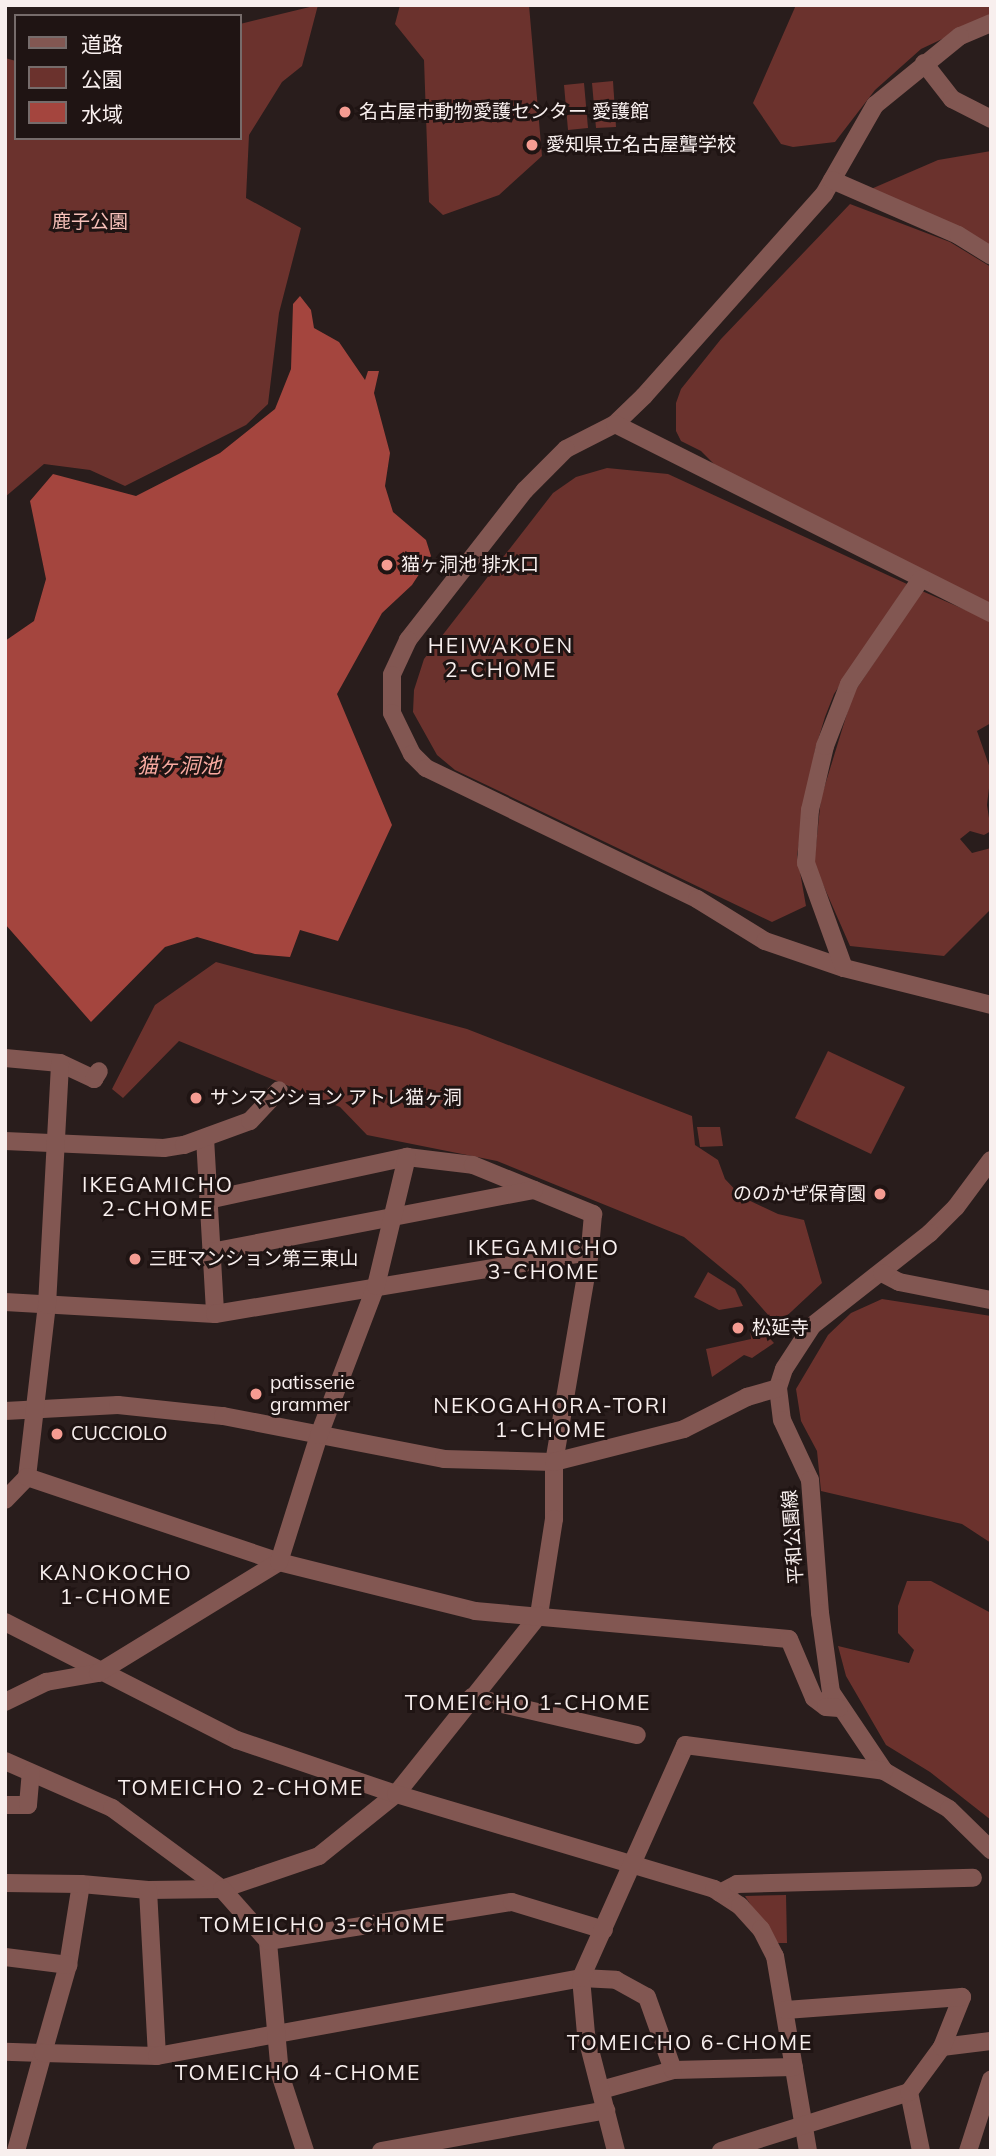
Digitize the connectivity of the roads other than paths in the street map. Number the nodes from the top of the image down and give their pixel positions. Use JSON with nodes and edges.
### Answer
{"nodes":[{"id":1,"x":991,"y":23,"type":"edge"},
{"id":2,"x":924,"y":63,"type":"junction"},
{"id":3,"x":991,"y":119,"type":"edge"},
{"id":4,"x":832,"y":180,"type":"junction"},
{"id":5,"x":991,"y":256,"type":"edge"},
{"id":6,"x":615,"y":424,"type":"junction"},
{"id":7,"x":921,"y":579,"type":"junction"},
{"id":8,"x":991,"y":613,"type":"edge"},
{"id":9,"x":844,"y":968,"type":"junction"},
{"id":10,"x":991,"y":1005,"type":"edge"},
{"id":11,"x":5,"y":1058,"type":"edge"},
{"id":12,"x":60,"y":1063,"type":"junction"},
{"id":13,"x":99,"y":1071,"type":"dead end"},
{"id":14,"x":279,"y":1090,"type":"dead end"},
{"id":15,"x":205,"y":1138,"type":"junction"},
{"id":16,"x":5,"y":1141,"type":"edge"},
{"id":17,"x":58,"y":1142,"type":"junction"},
{"id":18,"x":407,"y":1157,"type":"junction"},
{"id":19,"x":991,"y":1160,"type":"edge"},
{"id":20,"x":534,"y":1191,"type":"junction"},
{"id":21,"x":208,"y":1200,"type":"junction"},
{"id":22,"x":390,"y":1219,"type":"junction"},
{"id":23,"x":212,"y":1252,"type":"junction"},
{"id":24,"x":590,"y":1252,"type":"junction"},
{"id":25,"x":882,"y":1273,"type":"junction"},
{"id":26,"x":376,"y":1286,"type":"junction"},
{"id":27,"x":991,"y":1300,"type":"edge"},
{"id":28,"x":5,"y":1302,"type":"edge"},
{"id":29,"x":47,"y":1305,"type":"junction"},
{"id":30,"x":215,"y":1314,"type":"junction"},
{"id":31,"x":778,"y":1388,"type":"junction"},
{"id":32,"x":36,"y":1408,"type":"junction"},
{"id":33,"x":5,"y":1411,"type":"edge"},
{"id":34,"x":318,"y":1435,"type":"junction"},
{"id":35,"x":554,"y":1462,"type":"junction"},
{"id":36,"x":27,"y":1477,"type":"junction"},
{"id":37,"x":5,"y":1500,"type":"edge"},
{"id":38,"x":279,"y":1562,"type":"junction"},
{"id":39,"x":539,"y":1615,"type":"junction"},
{"id":40,"x":5,"y":1622,"type":"edge"},
{"id":41,"x":98,"y":1673,"type":"junction"},
{"id":42,"x":472,"y":1697,"type":"junction"},
{"id":43,"x":5,"y":1702,"type":"edge"},
{"id":44,"x":839,"y":1708,"type":"junction"},
{"id":45,"x":637,"y":1735,"type":"dead end"},
{"id":46,"x":5,"y":1762,"type":"edge"},
{"id":47,"x":884,"y":1771,"type":"junction"},
{"id":48,"x":31,"y":1773,"type":"junction"},
{"id":49,"x":396,"y":1794,"type":"junction"},
{"id":50,"x":5,"y":1805,"type":"edge"},
{"id":51,"x":991,"y":1850,"type":"edge"},
{"id":52,"x":635,"y":1862,"type":"junction"},
{"id":53,"x":973,"y":1878,"type":"dead end"},
{"id":54,"x":5,"y":1883,"type":"edge"},
{"id":55,"x":81,"y":1884,"type":"junction"},
{"id":56,"x":222,"y":1889,"type":"junction"},
{"id":57,"x":148,"y":1890,"type":"junction"},
{"id":58,"x":720,"y":1893,"type":"junction"},
{"id":59,"x":604,"y":1930,"type":"junction"},
{"id":60,"x":268,"y":1941,"type":"junction"},
{"id":61,"x":5,"y":1957,"type":"edge"},
{"id":62,"x":68,"y":1965,"type":"junction"},
{"id":63,"x":581,"y":1978,"type":"junction"},
{"id":64,"x":785,"y":2010,"type":"junction"},
{"id":65,"x":278,"y":2034,"type":"junction"},
{"id":66,"x":991,"y":2041,"type":"edge"},
{"id":67,"x":942,"y":2047,"type":"junction"},
{"id":68,"x":5,"y":2052,"type":"edge"},
{"id":69,"x":43,"y":2053,"type":"junction"},
{"id":70,"x":157,"y":2056,"type":"junction"},
{"id":71,"x":794,"y":2067,"type":"junction"},
{"id":72,"x":673,"y":2070,"type":"junction"},
{"id":73,"x":991,"y":2080,"type":"edge"},
{"id":74,"x":601,"y":2090,"type":"junction"},
{"id":75,"x":909,"y":2092,"type":"junction"},
{"id":76,"x":606,"y":2110,"type":"junction"},
{"id":77,"x":805,"y":2126,"type":"junction"},
{"id":78,"x":16,"y":2151,"type":"edge"},
{"id":79,"x":305,"y":2151,"type":"edge"},
{"id":80,"x":381,"y":2151,"type":"edge"},
{"id":81,"x":617,"y":2151,"type":"edge"},
{"id":82,"x":721,"y":2151,"type":"edge"},
{"id":83,"x":808,"y":2151,"type":"edge"},
{"id":84,"x":921,"y":2151,"type":"edge"},
{"id":85,"x":968,"y":2151,"type":"edge"}],
"edges":[{"from":1,"to":2,"type":"street"},
{"from":2,"to":3,"type":"street"},
{"from":2,"to":4,"type":"street"},
{"from":4,"to":5,"type":"street"},
{"from":4,"to":6,"type":"street"},
{"from":6,"to":7,"type":"street"},
{"from":6,"to":9,"type":"street"},
{"from":7,"to":8,"type":"street"},
{"from":7,"to":9,"type":"street"},
{"from":9,"to":10,"type":"street"},
{"from":11,"to":12,"type":"street"},
{"from":12,"to":13,"type":"street"},
{"from":12,"to":17,"type":"street"},
{"from":14,"to":15,"type":"street"},
{"from":15,"to":17,"type":"street"},
{"from":15,"to":21,"type":"street"},
{"from":16,"to":17,"type":"street"},
{"from":17,"to":29,"type":"street"},
{"from":18,"to":20,"type":"street"},
{"from":18,"to":21,"type":"street"},
{"from":18,"to":22,"type":"street"},
{"from":19,"to":25,"type":"street"},
{"from":20,"to":22,"type":"street"},
{"from":20,"to":24,"type":"street"},
{"from":21,"to":23,"type":"street"},
{"from":22,"to":23,"type":"street"},
{"from":22,"to":26,"type":"street"},
{"from":23,"to":30,"type":"street"},
{"from":24,"to":26,"type":"street"},
{"from":24,"to":35,"type":"street"},
{"from":25,"to":27,"type":"street"},
{"from":25,"to":31,"type":"street"},
{"from":26,"to":30,"type":"street"},
{"from":26,"to":34,"type":"street"},
{"from":28,"to":29,"type":"street"},
{"from":29,"to":30,"type":"street"},
{"from":29,"to":32,"type":"street"},
{"from":31,"to":35,"type":"street"},
{"from":31,"to":44,"type":"street","name":"平和公園線"},
{"from":32,"to":33,"type":"street"},
{"from":32,"to":34,"type":"street"},
{"from":32,"to":36,"type":"street"},
{"from":34,"to":35,"type":"street"},
{"from":34,"to":38,"type":"street"},
{"from":35,"to":39,"type":"street"},
{"from":36,"to":37,"type":"street"},
{"from":36,"to":38,"type":"street"},
{"from":38,"to":39,"type":"street"},
{"from":38,"to":41,"type":"street"},
{"from":39,"to":42,"type":"street"},
{"from":39,"to":44,"type":"street"},
{"from":40,"to":41,"type":"street"},
{"from":41,"to":43,"type":"street"},
{"from":41,"to":49,"type":"street"},
{"from":42,"to":45,"type":"street"},
{"from":42,"to":49,"type":"street"},
{"from":44,"to":47,"type":"street","name":"平和公園線"},
{"from":46,"to":48,"type":"street"},
{"from":47,"to":51,"type":"street","name":"平和公園線"},
{"from":47,"to":52,"type":"street"},
{"from":48,"to":50,"type":"street"},
{"from":48,"to":56,"type":"street"},
{"from":49,"to":52,"type":"street"},
{"from":49,"to":56,"type":"street"},
{"from":52,"to":58,"type":"street"},
{"from":52,"to":59,"type":"street"},
{"from":53,"to":58,"type":"street"},
{"from":54,"to":55,"type":"street"},
{"from":55,"to":57,"type":"street"},
{"from":55,"to":62,"type":"street"},
{"from":56,"to":57,"type":"street"},
{"from":56,"to":60,"type":"street"},
{"from":57,"to":70,"type":"street"},
{"from":58,"to":64,"type":"street"},
{"from":59,"to":60,"type":"street"},
{"from":59,"to":63,"type":"street"},
{"from":60,"to":65,"type":"street"},
{"from":61,"to":62,"type":"street"},
{"from":62,"to":69,"type":"street"},
{"from":63,"to":65,"type":"street"},
{"from":63,"to":72,"type":"street"},
{"from":63,"to":74,"type":"street"},
{"from":64,"to":67,"type":"street"},
{"from":64,"to":71,"type":"street"},
{"from":65,"to":70,"type":"street"},
{"from":65,"to":79,"type":"street"},
{"from":66,"to":67,"type":"street"},
{"from":67,"to":75,"type":"street"},
{"from":68,"to":69,"type":"street"},
{"from":69,"to":70,"type":"street"},
{"from":69,"to":78,"type":"street"},
{"from":71,"to":72,"type":"street"},
{"from":71,"to":77,"type":"street"},
{"from":72,"to":74,"type":"street"},
{"from":73,"to":85,"type":"street"},
{"from":74,"to":76,"type":"street"},
{"from":75,"to":77,"type":"street"},
{"from":75,"to":84,"type":"street"},
{"from":76,"to":80,"type":"street"},
{"from":76,"to":81,"type":"street"},
{"from":77,"to":82,"type":"street"},
{"from":77,"to":83,"type":"street"}]}
